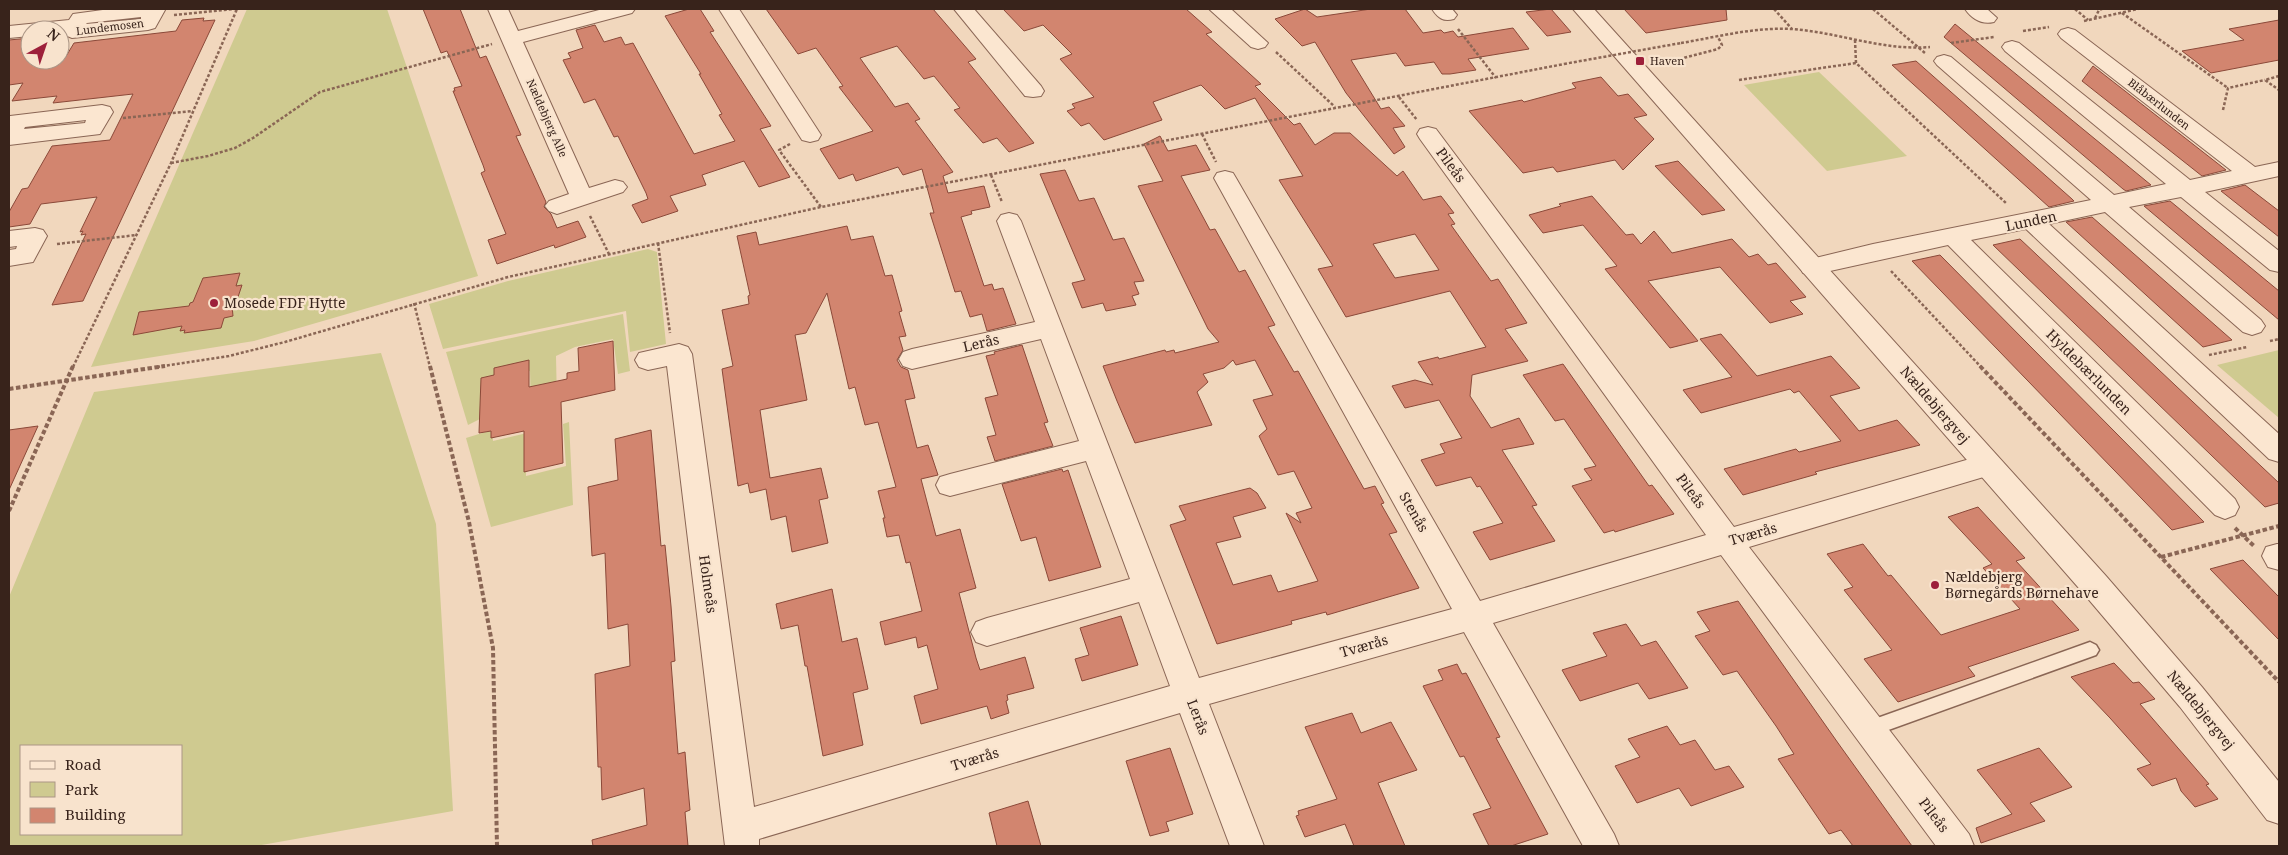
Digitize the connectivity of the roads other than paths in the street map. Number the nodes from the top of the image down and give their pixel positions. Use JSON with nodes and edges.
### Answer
{"nodes":[{"id":1,"x":498,"y":9,"type":"edge"},
{"id":2,"x":625,"y":9,"type":"edge"},
{"id":3,"x":729,"y":9,"type":"edge"},
{"id":4,"x":964,"y":9,"type":"edge"},
{"id":5,"x":1219,"y":9,"type":"edge"},
{"id":6,"x":1583,"y":9,"type":"edge"},
{"id":7,"x":151,"y":17,"type":"road end"},
{"id":8,"x":2068,"y":27,"type":"road end"},
{"id":9,"x":9,"y":32,"type":"edge"},
{"id":10,"x":2010,"y":38,"type":"road end"},
{"id":11,"x":512,"y":39,"type":"junction"},
{"id":12,"x":1258,"y":44,"type":"road end"},
{"id":13,"x":1942,"y":50,"type":"road end"},
{"id":14,"x":1033,"y":90,"type":"dead end"},
{"id":15,"x":97,"y":121,"type":"road end"},
{"id":16,"x":10,"y":133,"type":"edge"},
{"id":17,"x":1428,"y":134,"type":"road end"},
{"id":18,"x":810,"y":135,"type":"road end"},
{"id":19,"x":2268,"y":175,"type":"edge"},
{"id":20,"x":1225,"y":178,"type":"road end"},
{"id":21,"x":615,"y":187,"type":"dead end"},
{"id":22,"x":2187,"y":188,"type":"junction"},
{"id":23,"x":582,"y":198,"type":"junction"},
{"id":24,"x":2110,"y":204,"type":"junction"},
{"id":25,"x":557,"y":206,"type":"dead end"},
{"id":26,"x":1009,"y":221,"type":"road end"},
{"id":27,"x":2032,"y":221,"type":"junction"},
{"id":28,"x":1953,"y":236,"type":"junction"},
{"id":29,"x":2279,"y":264,"type":"edge"},
{"id":30,"x":1812,"y":267,"type":"junction"},
{"id":31,"x":1050,"y":328,"type":"junction"},
{"id":32,"x":2256,"y":338,"type":"road end"},
{"id":33,"x":912,"y":359,"type":"dead end"},
{"id":34,"x":648,"y":360,"type":"dead end"},
{"id":35,"x":1096,"y":448,"type":"junction"},
{"id":36,"x":2279,"y":451,"type":"edge"},
{"id":37,"x":1987,"y":465,"type":"junction"},
{"id":38,"x":950,"y":485,"type":"dead end"},
{"id":39,"x":2225,"y":507,"type":"road end"},
{"id":40,"x":1728,"y":542,"type":"junction"},
{"id":41,"x":1148,"y":587,"type":"junction"},
{"id":42,"x":1473,"y":616,"type":"junction"},
{"id":43,"x":987,"y":632,"type":"dead end"},
{"id":44,"x":2090,"y":650,"type":"dead end"},
{"id":45,"x":1190,"y":695,"type":"junction"},
{"id":46,"x":1869,"y":729,"type":"junction"},
{"id":47,"x":2279,"y":808,"type":"edge"},
{"id":48,"x":741,"y":837,"type":"edge"},
{"id":49,"x":1248,"y":846,"type":"edge"},
{"id":50,"x":1602,"y":846,"type":"edge"},
{"id":51,"x":1957,"y":846,"type":"edge"}],
"edges":[{"from":1,"to":11,"type":"street","name":"Nældebjerg Alle"},
{"from":2,"to":11,"type":"street"},
{"from":3,"to":18,"type":"street"},
{"from":4,"to":14,"type":"street"},
{"from":5,"to":12,"type":"street"},
{"from":6,"to":30,"type":"street","name":"Nældebjergvej"},
{"from":7,"to":9,"type":"street","name":"Lundemosen"},
{"from":8,"to":19,"type":"street","name":"Blåbærlunden"},
{"from":10,"to":22,"type":"street"},
{"from":11,"to":23,"type":"street","name":"Nældebjerg Alle"},
{"from":13,"to":24,"type":"street"},
{"from":15,"to":16,"type":"street"},
{"from":17,"to":40,"type":"street","name":"Pileås"},
{"from":19,"to":22,"type":"street","name":"Lunden"},
{"from":20,"to":42,"type":"street","name":"Stenås"},
{"from":21,"to":23,"type":"street"},
{"from":22,"to":24,"type":"street","name":"Lunden"},
{"from":22,"to":29,"type":"street"},
{"from":23,"to":25,"type":"street"},
{"from":24,"to":27,"type":"street","name":"Lunden"},
{"from":24,"to":32,"type":"street"},
{"from":26,"to":31,"type":"street","name":"Lerås"},
{"from":27,"to":28,"type":"street","name":"Lunden"},
{"from":27,"to":36,"type":"street"},
{"from":28,"to":30,"type":"street","name":"Lunden"},
{"from":28,"to":39,"type":"street","name":"Hyldebærlunden"},
{"from":30,"to":37,"type":"street","name":"Nældebjergvej"},
{"from":31,"to":33,"type":"street","name":"Lerås"},
{"from":31,"to":35,"type":"street","name":"Lerås"},
{"from":34,"to":48,"type":"street","name":"Holmeås"},
{"from":35,"to":38,"type":"street"},
{"from":35,"to":41,"type":"street","name":"Lerås"},
{"from":37,"to":40,"type":"street","name":"Tværås"},
{"from":37,"to":47,"type":"street","name":"Nældebjergvej"},
{"from":40,"to":42,"type":"street","name":"Tværås"},
{"from":40,"to":46,"type":"street","name":"Pileås"},
{"from":41,"to":43,"type":"street"},
{"from":41,"to":45,"type":"street","name":"Lerås"},
{"from":42,"to":45,"type":"street","name":"Tværås"},
{"from":42,"to":50,"type":"street","name":"Stenås"},
{"from":44,"to":46,"type":"lane"},
{"from":45,"to":48,"type":"street","name":"Tværås"},
{"from":45,"to":49,"type":"street","name":"Lerås"},
{"from":46,"to":51,"type":"street","name":"Pileås"}]}
